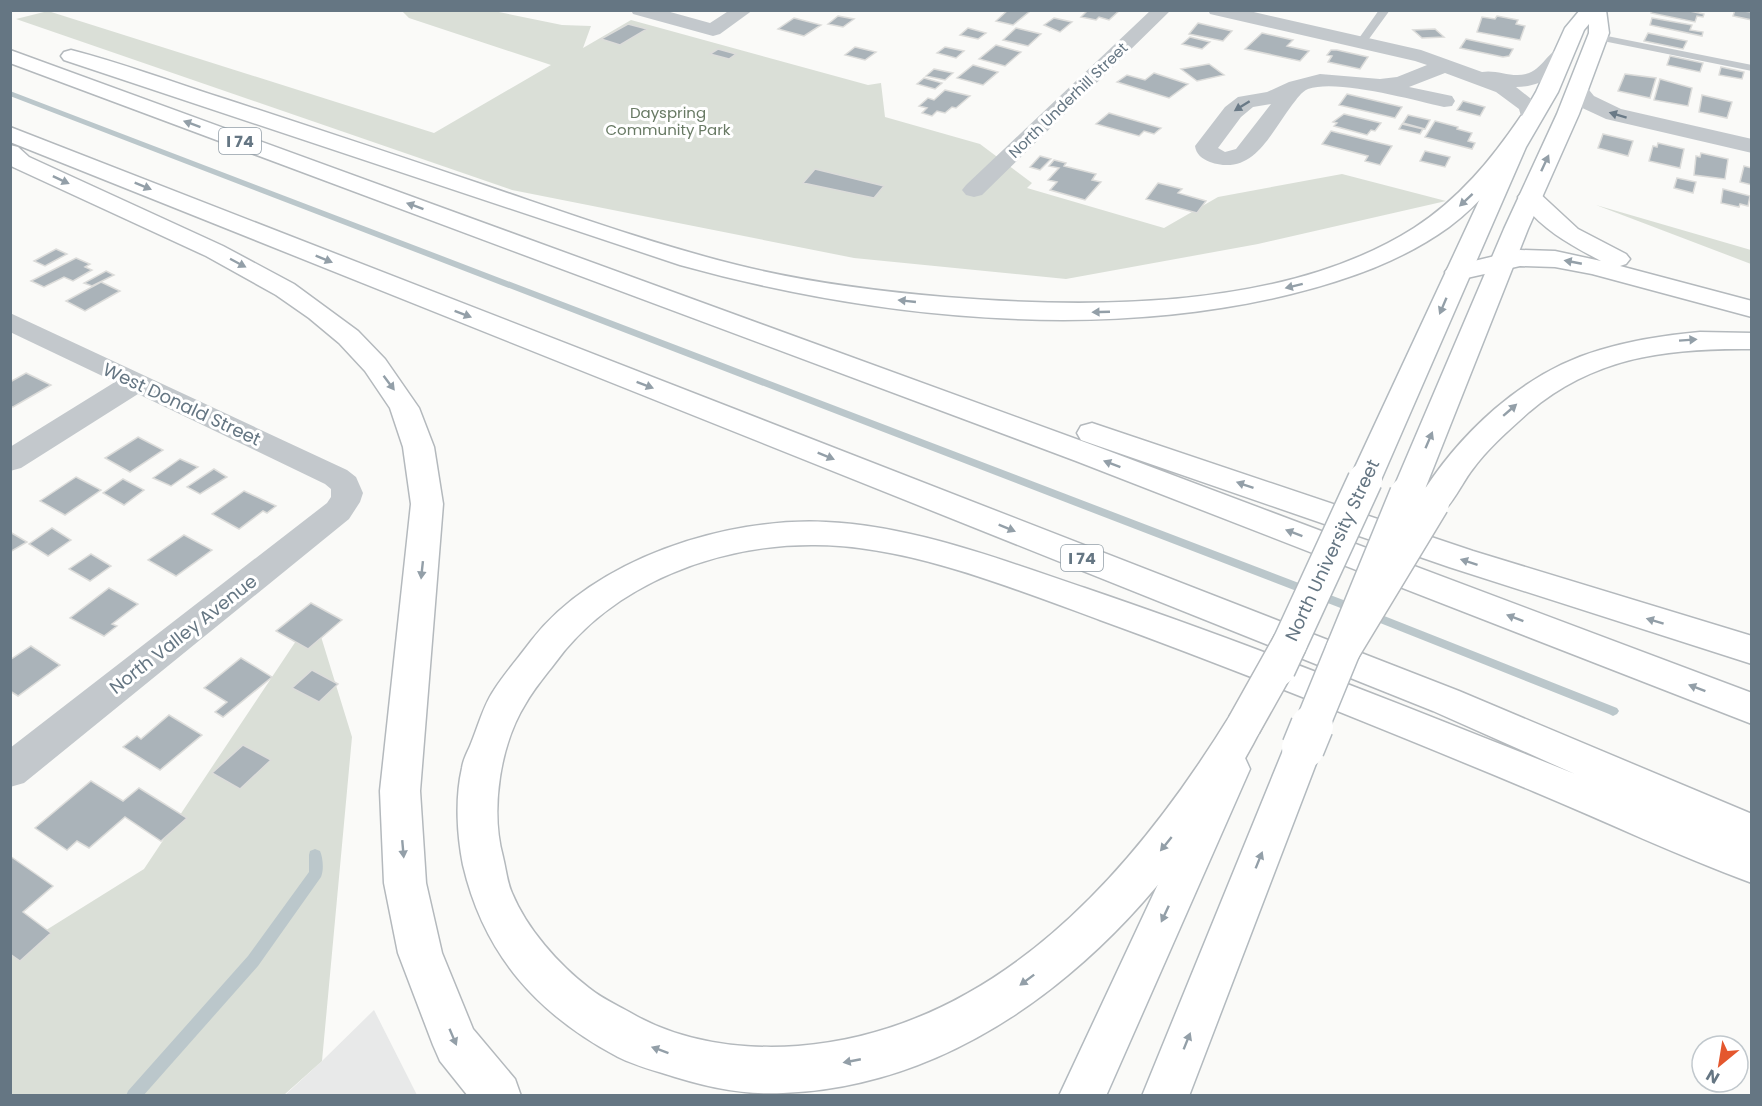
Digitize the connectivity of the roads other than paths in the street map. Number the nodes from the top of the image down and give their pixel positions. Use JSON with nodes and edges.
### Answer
{"nodes":[{"id":1,"x":640,"y":10,"type":"edge"},
{"id":2,"x":744,"y":10,"type":"edge"},
{"id":3,"x":1162,"y":10,"type":"edge"},
{"id":4,"x":1217,"y":10,"type":"edge"},
{"id":5,"x":1384,"y":10,"type":"edge"},
{"id":6,"x":1591,"y":10,"type":"edge"},
{"id":7,"x":1597,"y":10,"type":"edge"},
{"id":8,"x":10,"y":36,"type":"edge"},
{"id":9,"x":1598,"y":37,"type":"junction"},
{"id":10,"x":1362,"y":41,"type":"junction"},
{"id":11,"x":1564,"y":52,"type":"junction"},
{"id":12,"x":10,"y":56,"type":"edge"},
{"id":13,"x":1446,"y":65,"type":"junction"},
{"id":14,"x":1752,"y":68,"type":"edge"},
{"id":15,"x":1369,"y":84,"type":"junction"},
{"id":16,"x":1296,"y":86,"type":"dead end"},
{"id":17,"x":1578,"y":88,"type":"junction"},
{"id":18,"x":1444,"y":101,"type":"dead end"},
{"id":19,"x":1530,"y":120,"type":"junction"},
{"id":20,"x":10,"y":134,"type":"edge"},
{"id":21,"x":1752,"y":146,"type":"edge"},
{"id":22,"x":10,"y":152,"type":"edge"},
{"id":23,"x":974,"y":190,"type":"dead end"},
{"id":24,"x":1530,"y":197,"type":"junction"},
{"id":25,"x":469,"y":226,"type":"junction"},
{"id":26,"x":1503,"y":261,"type":"junction"},
{"id":27,"x":1458,"y":272,"type":"junction"},
{"id":28,"x":1672,"y":288,"type":"junction"},
{"id":29,"x":1752,"y":309,"type":"edge"},
{"id":30,"x":10,"y":321,"type":"edge"},
{"id":31,"x":1752,"y":342,"type":"edge"},
{"id":32,"x":136,"y":382,"type":"junction"},
{"id":33,"x":10,"y":461,"type":"edge"},
{"id":34,"x":349,"y":492,"type":"joint"},
{"id":35,"x":1419,"y":499,"type":"junction"},
{"id":36,"x":1752,"y":650,"type":"edge"},
{"id":37,"x":1752,"y":709,"type":"edge"},
{"id":38,"x":1247,"y":726,"type":"junction"},
{"id":39,"x":10,"y":771,"type":"edge"},
{"id":40,"x":1752,"y":833,"type":"edge"},
{"id":41,"x":1752,"y":865,"type":"edge"},
{"id":42,"x":498,"y":1095,"type":"edge"},
{"id":43,"x":1082,"y":1095,"type":"edge"},
{"id":44,"x":1165,"y":1095,"type":"edge"}],
"edges":[{"from":1,"to":2,"type":"street"},
{"from":3,"to":23,"type":"street","name":"North Underhill Street"},
{"from":4,"to":10,"type":"street"},
{"from":5,"to":10,"type":"lane"},
{"from":6,"to":11,"type":"main road","name":"North University Street"},
{"from":7,"to":9,"type":"main road"},
{"from":19,"to":8,"type":"main road","one_way":true},
{"from":9,"to":14,"type":"lane"},
{"from":9,"to":17,"type":"main road"},
{"from":10,"to":13,"type":"street"},
{"from":11,"to":13,"type":"street"},
{"from":11,"to":19,"type":"main road","name":"North University Street"},
{"from":25,"to":12,"type":"main road","number":"I 74","one_way":true},
{"from":13,"to":15,"type":"street"},
{"from":13,"to":19,"type":"street"},
{"from":15,"to":16,"type":"street"},
{"from":15,"to":18,"type":"street"},
{"from":21,"to":17,"type":"street","one_way":true},
{"from":24,"to":17,"type":"main road","one_way":true},
{"from":19,"to":27,"type":"main road","name":"North University Street"},
{"from":20,"to":40,"type":"main road","number":"I 74","one_way":true},
{"from":22,"to":42,"type":"main road","one_way":true},
{"from":24,"to":26,"type":"main road"},
{"from":24,"to":28,"type":"main road"},
{"from":36,"to":25,"type":"main road","one_way":true},
{"from":37,"to":25,"type":"main road","number":"I 74","one_way":true},
{"from":26,"to":27,"type":"main road"},
{"from":28,"to":26,"type":"main road","one_way":true},
{"from":35,"to":26,"type":"main road","one_way":true},
{"from":27,"to":38,"type":"main road","name":"North University Street","one_way":true,"bridge":true},
{"from":28,"to":29,"type":"main road"},
{"from":30,"to":32,"type":"street","name":"West Donald Street"},
{"from":35,"to":31,"type":"main road","one_way":true},
{"from":32,"to":33,"type":"street"},
{"from":32,"to":34,"type":"street","name":"West Donald Street"},
{"from":34,"to":39,"type":"street","name":"North Valley Avenue"},
{"from":44,"to":35,"type":"main road","one_way":true,"bridge":true},
{"from":38,"to":41,"type":"main road","one_way":true},
{"from":38,"to":43,"type":"main road","one_way":true}]}
